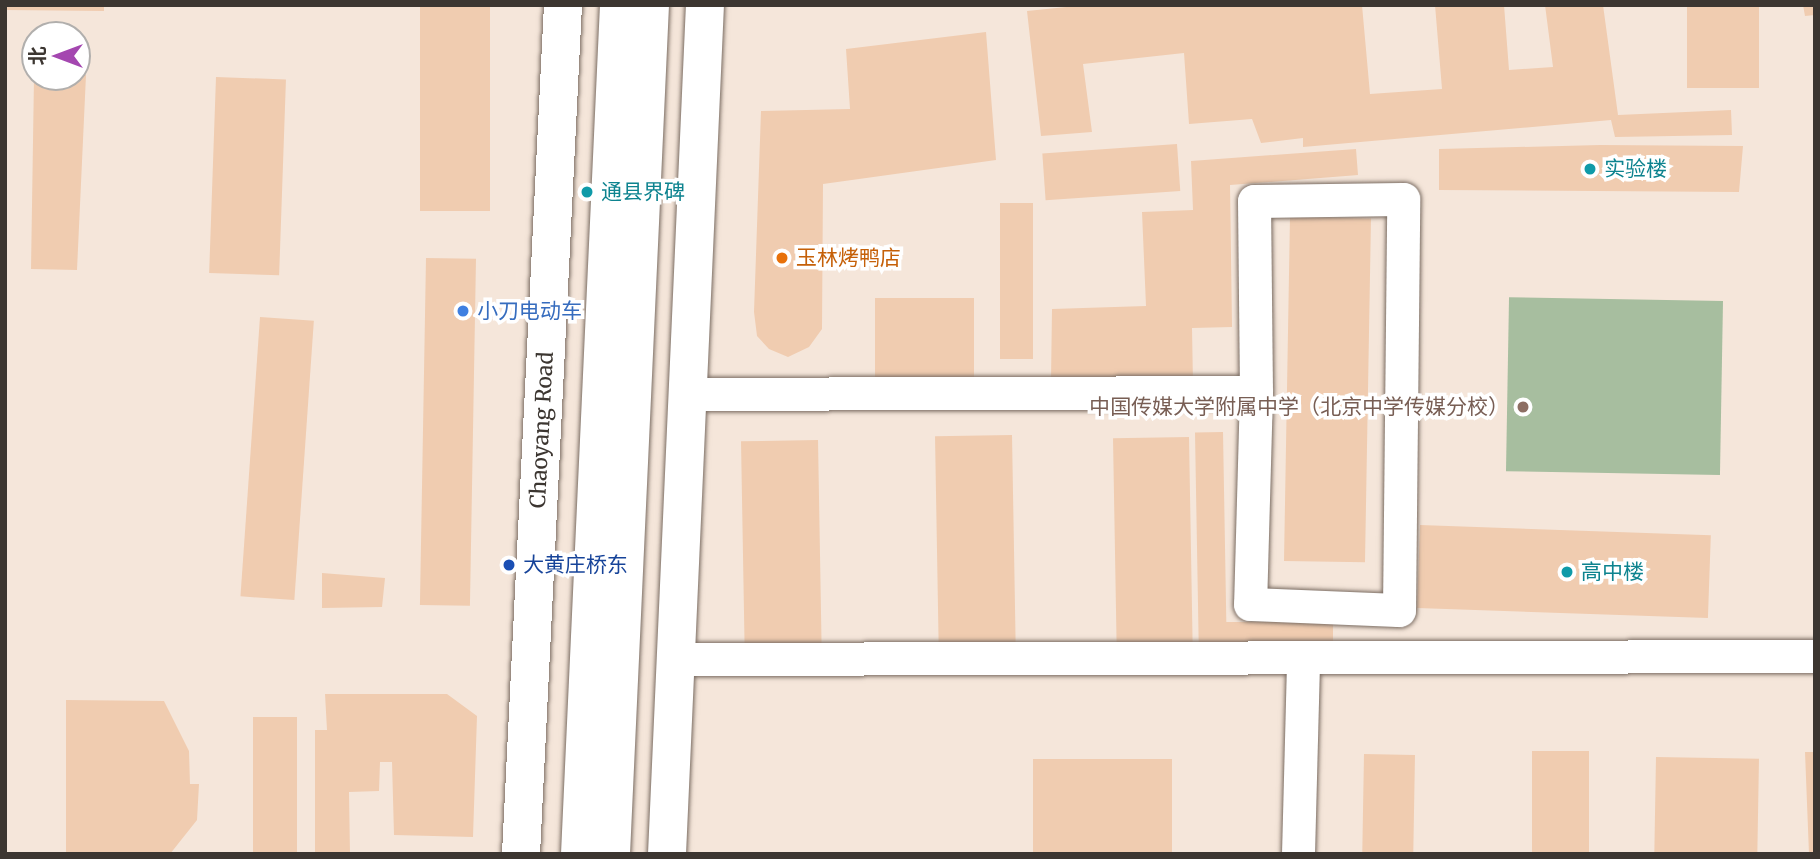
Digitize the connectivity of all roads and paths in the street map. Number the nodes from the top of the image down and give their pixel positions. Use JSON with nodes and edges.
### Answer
{"nodes":[{"id":1,"x":563,"y":5,"type":"edge"},
{"id":2,"x":619,"y":5,"type":"edge"},
{"id":3,"x":650,"y":5,"type":"edge"},
{"id":4,"x":705,"y":5,"type":"edge"},
{"id":5,"x":1256,"y":392,"type":"junction"},
{"id":6,"x":688,"y":394,"type":"junction"},
{"id":7,"x":1815,"y":656,"type":"edge"},
{"id":8,"x":1303,"y":657,"type":"junction"},
{"id":9,"x":676,"y":659,"type":"junction"},
{"id":10,"x":521,"y":854,"type":"edge"},
{"id":11,"x":580,"y":854,"type":"edge"},
{"id":12,"x":611,"y":854,"type":"edge"},
{"id":13,"x":667,"y":854,"type":"edge"},
{"id":14,"x":1298,"y":854,"type":"edge"}],
"edges":[{"from":1,"to":10,"type":"main road","name":"Chaoyang Road"},
{"from":2,"to":11,"type":"main road"},
{"from":3,"to":12,"type":"main road"},
{"from":4,"to":6,"type":"main road"},
{"from":5,"to":5,"type":"street"},
{"from":5,"to":6,"type":"street"},
{"from":6,"to":9,"type":"main road"},
{"from":7,"to":8,"type":"street"},
{"from":8,"to":9,"type":"street"},
{"from":8,"to":14,"type":"street"},
{"from":9,"to":13,"type":"main road"}]}
